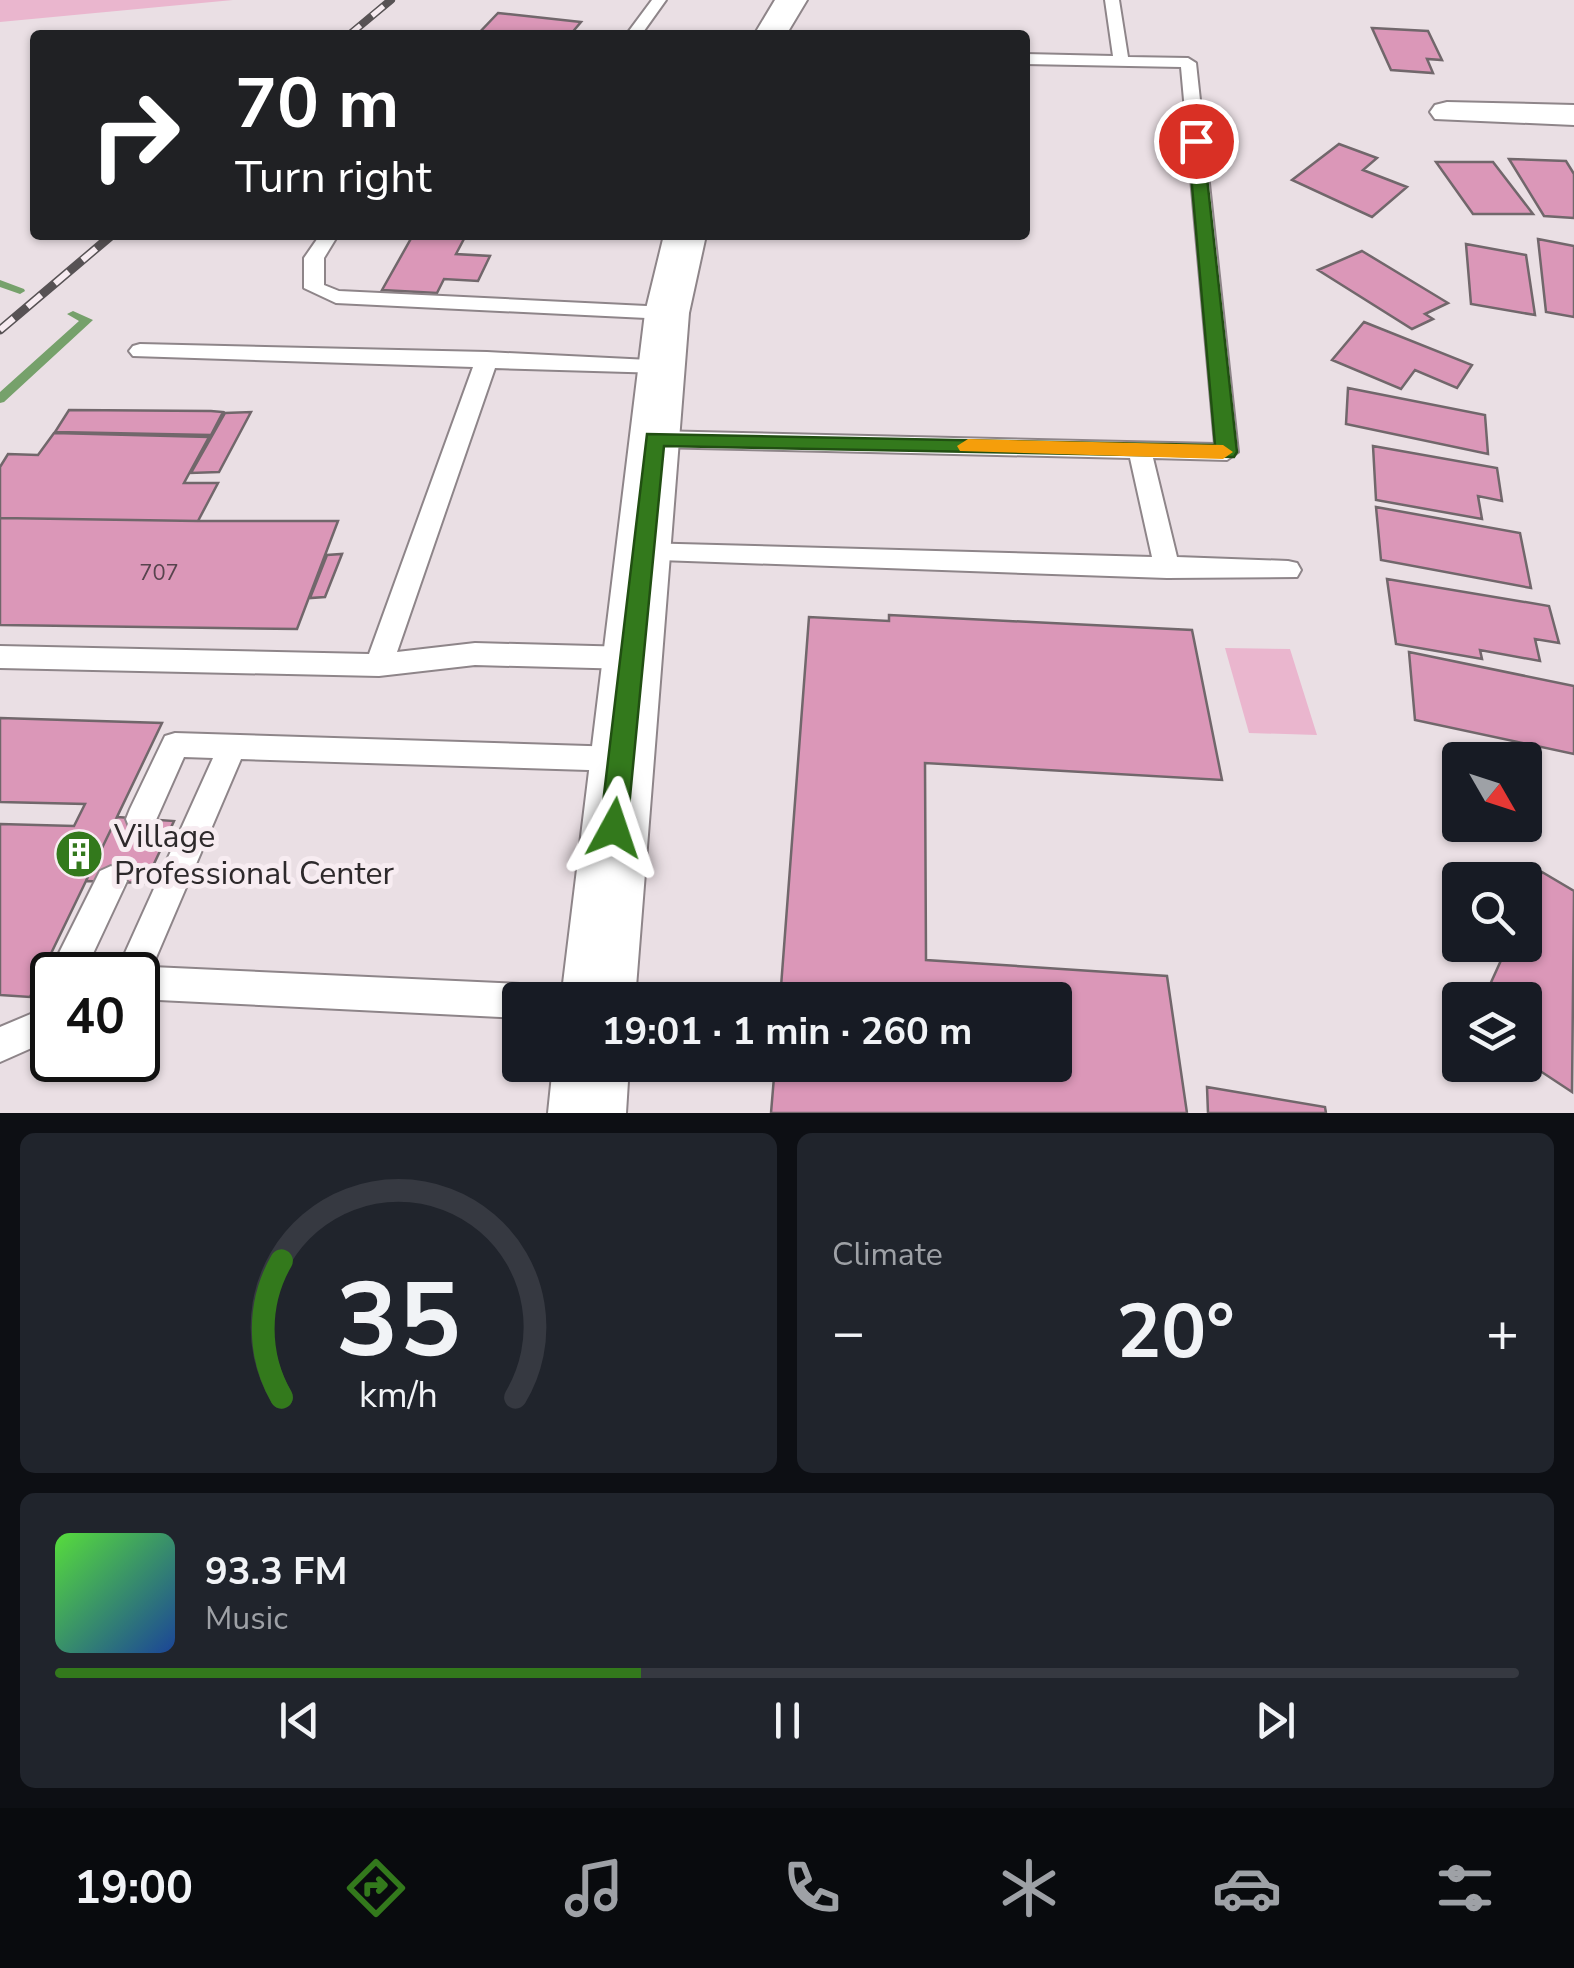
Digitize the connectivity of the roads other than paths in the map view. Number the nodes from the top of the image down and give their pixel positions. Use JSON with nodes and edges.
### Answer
{"nodes":[{"id":1,"x":659,"y":0,"type":"edge"},
{"id":2,"x":791,"y":0,"type":"edge"},
{"id":3,"x":1112,"y":0,"type":"edge"},
{"id":4,"x":637,"y":30,"type":"edge"},
{"id":5,"x":773,"y":30,"type":"edge"},
{"id":6,"x":1030,"y":58,"type":"edge"},
{"id":7,"x":1121,"y":61,"type":"junction"},
{"id":8,"x":1447,"y":112,"type":"dead end"},
{"id":9,"x":1574,"y":115,"type":"edge"},
{"id":10,"x":326,"y":240,"type":"edge"},
{"id":11,"x":684,"y":240,"type":"edge"},
{"id":12,"x":665,"y":340,"type":"junction"},
{"id":13,"x":140,"y":351,"type":"dead end"},
{"id":14,"x":487,"y":359,"type":"junction"},
{"id":15,"x":654,"y":439,"type":"junction"},
{"id":16,"x":1140,"y":450,"type":"junction"},
{"id":17,"x":641,"y":552,"type":"junction"},
{"id":18,"x":1167,"y":569,"type":"junction"},
{"id":19,"x":1288,"y":570,"type":"dead end"},
{"id":20,"x":0,"y":657,"type":"edge"},
{"id":21,"x":631,"y":658,"type":"junction"},
{"id":22,"x":379,"y":665,"type":"junction"},
{"id":23,"x":232,"y":747,"type":"junction"},
{"id":24,"x":620,"y":759,"type":"junction"},
{"id":25,"x":140,"y":819,"type":"dead end"},
{"id":26,"x":111,"y":881,"type":"dead end"},
{"id":27,"x":77,"y":952,"type":"edge"},
{"id":28,"x":142,"y":952,"type":"edge"},
{"id":29,"x":600,"y":982,"type":"edge"},
{"id":30,"x":160,"y":984,"type":"edge"},
{"id":31,"x":502,"y":1000,"type":"edge"},
{"id":32,"x":30,"y":1028,"type":"edge"},
{"id":33,"x":0,"y":1044,"type":"edge"},
{"id":34,"x":590,"y":1082,"type":"edge"},
{"id":35,"x":587,"y":1113,"type":"edge"}],
"edges":[{"from":1,"to":4,"type":"lane"},
{"from":2,"to":5,"type":"street"},
{"from":3,"to":7,"type":"lane"},
{"from":6,"to":7,"type":"lane"},
{"from":7,"to":16,"type":"lane"},
{"from":8,"to":9,"type":"street"},
{"from":10,"to":12,"type":"lane"},
{"from":11,"to":12,"type":"street"},
{"from":12,"to":14,"type":"lane"},
{"from":12,"to":15,"type":"street"},
{"from":13,"to":14,"type":"lane"},
{"from":14,"to":22,"type":"lane"},
{"from":15,"to":16,"type":"lane"},
{"from":15,"to":17,"type":"street"},
{"from":16,"to":18,"type":"lane"},
{"from":17,"to":18,"type":"lane"},
{"from":17,"to":21,"type":"street"},
{"from":18,"to":19,"type":"lane"},
{"from":20,"to":22,"type":"lane"},
{"from":21,"to":22,"type":"lane"},
{"from":21,"to":24,"type":"street"},
{"from":23,"to":24,"type":"lane"},
{"from":23,"to":25,"type":"lane"},
{"from":23,"to":28,"type":"lane"},
{"from":24,"to":29,"type":"street"},
{"from":26,"to":27,"type":"lane"},
{"from":30,"to":31,"type":"lane"},
{"from":32,"to":33,"type":"lane"},
{"from":34,"to":35,"type":"street"}]}
